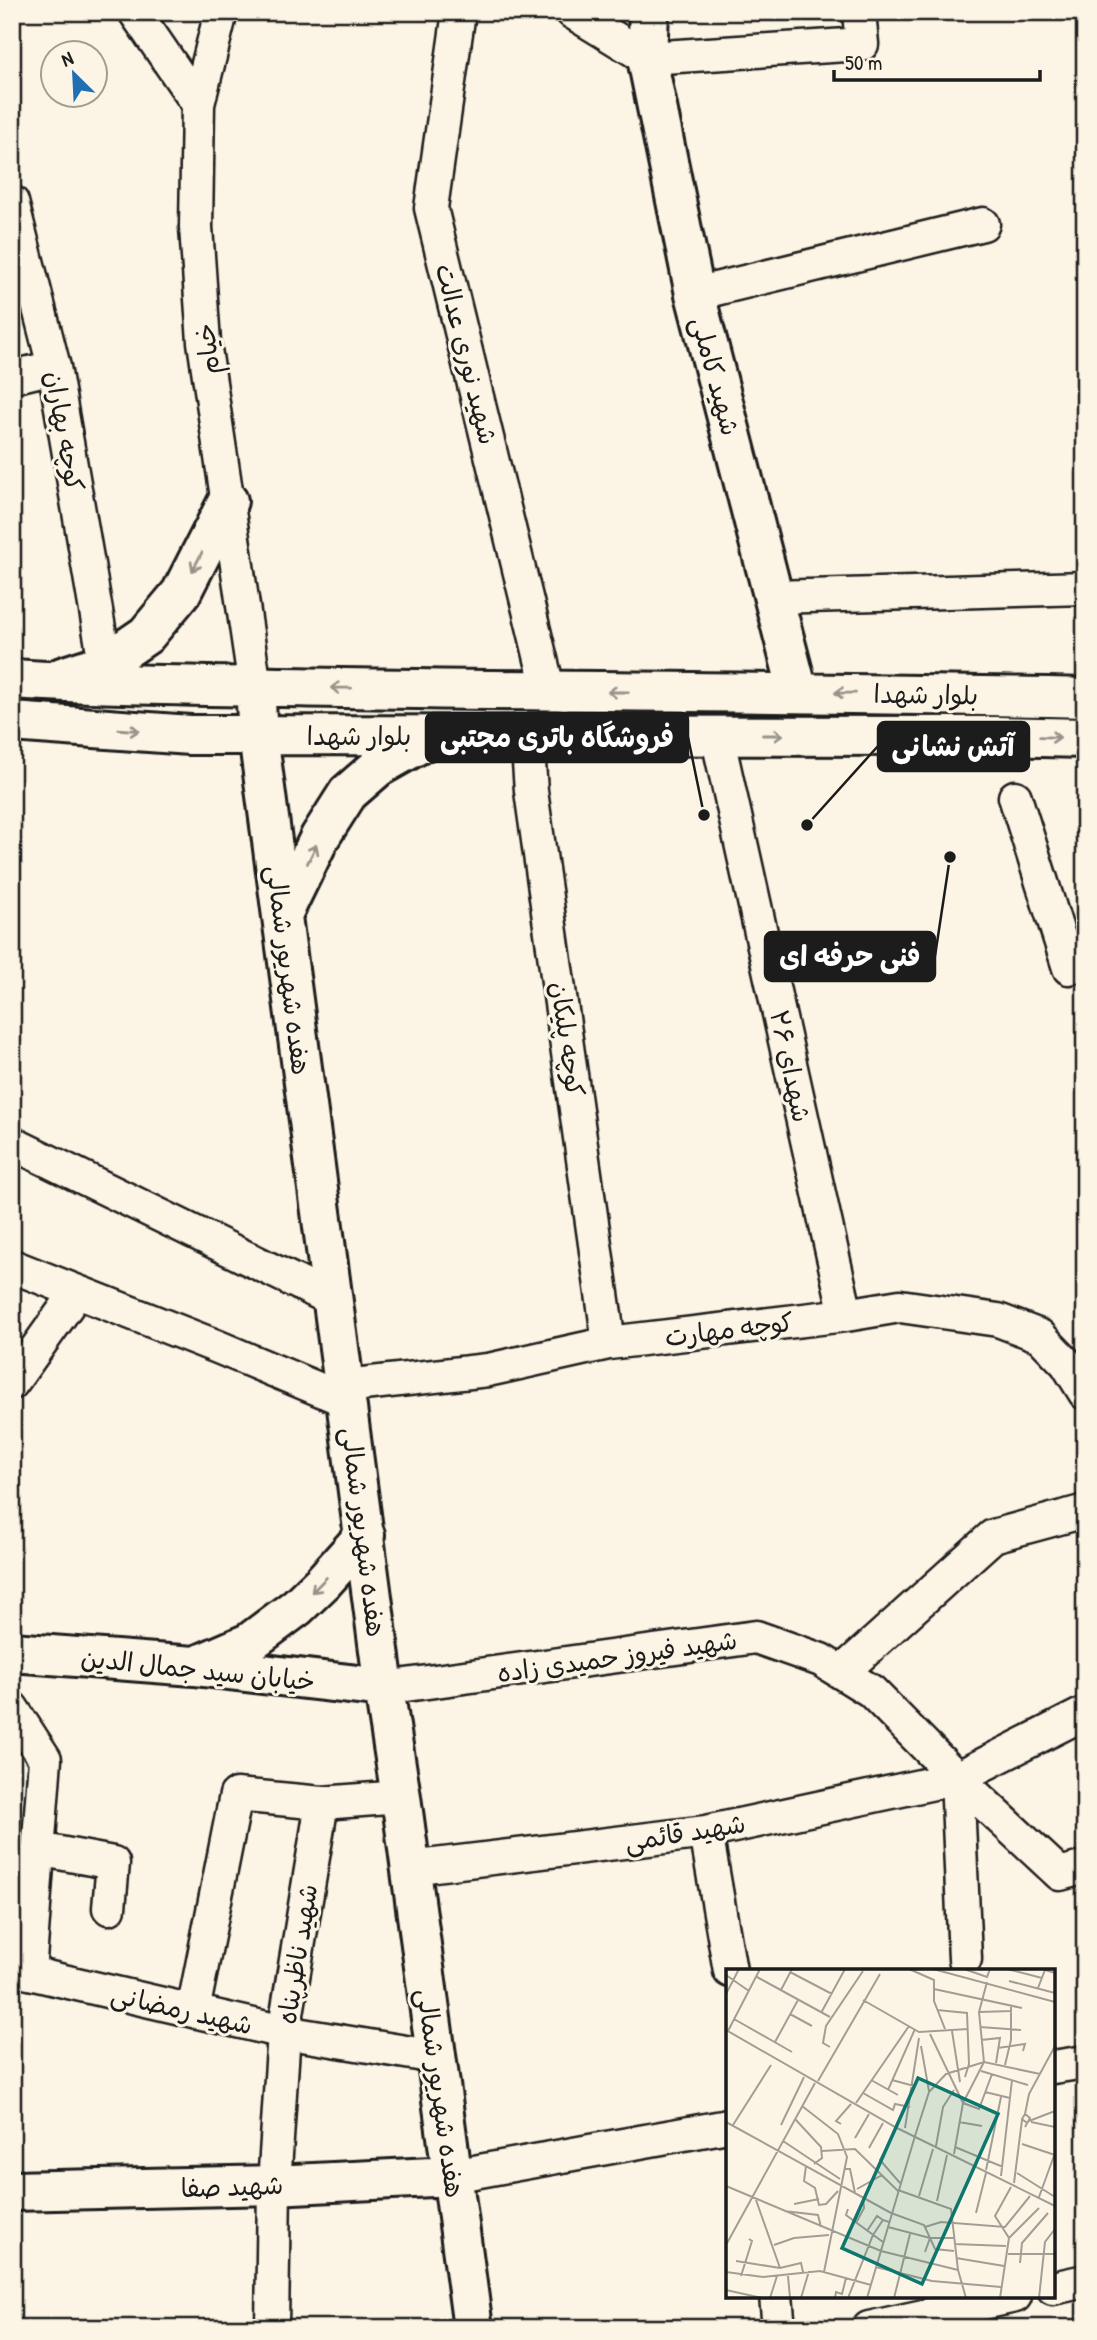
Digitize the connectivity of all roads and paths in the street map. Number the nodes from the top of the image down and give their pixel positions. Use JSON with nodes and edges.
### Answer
{"nodes":[{"id":1,"x":135,"y":12,"type":"edge"},
{"id":2,"x":221,"y":12,"type":"edge"},
{"id":3,"x":459,"y":12,"type":"edge"},
{"id":4,"x":572,"y":12,"type":"edge"},
{"id":5,"x":649,"y":12,"type":"edge"},
{"id":6,"x":859,"y":12,"type":"edge"},
{"id":7,"x":647,"y":58,"type":"junction"},
{"id":8,"x":198,"y":104,"type":"junction"},
{"id":9,"x":12,"y":202,"type":"edge"},
{"id":10,"x":983,"y":224,"type":"dead end"},
{"id":11,"x":695,"y":294,"type":"junction"},
{"id":12,"x":54,"y":367,"type":"junction"},
{"id":13,"x":12,"y":377,"type":"edge"},
{"id":14,"x":228,"y":500,"type":"junction"},
{"id":15,"x":1085,"y":588,"type":"edge"},
{"id":16,"x":774,"y":597,"type":"junction"},
{"id":17,"x":97,"y":673,"type":"junction"},
{"id":18,"x":30,"y":680,"type":"edge"},
{"id":19,"x":255,"y":687,"type":"junction"},
{"id":20,"x":385,"y":689,"type":"junction"},
{"id":21,"x":549,"y":692,"type":"junction"},
{"id":22,"x":798,"y":692,"type":"junction"},
{"id":23,"x":1085,"y":698,"type":"edge"},
{"id":24,"x":12,"y":722,"type":"edge"},
{"id":25,"x":79,"y":727,"type":"junction"},
{"id":26,"x":258,"y":735,"type":"junction"},
{"id":27,"x":383,"y":735,"type":"junction"},
{"id":28,"x":434,"y":735,"type":"junction"},
{"id":29,"x":527,"y":735,"type":"junction"},
{"id":30,"x":717,"y":735,"type":"junction"},
{"id":31,"x":1085,"y":738,"type":"edge"},
{"id":32,"x":1016,"y":797,"type":"dead end"},
{"id":33,"x":282,"y":915,"type":"junction"},
{"id":34,"x":1069,"y":968,"type":"dead end"},
{"id":35,"x":12,"y":1143,"type":"edge"},
{"id":36,"x":12,"y":1266,"type":"edge"},
{"id":37,"x":77,"y":1292,"type":"junction"},
{"id":38,"x":332,"y":1300,"type":"junction"},
{"id":39,"x":846,"y":1315,"type":"junction"},
{"id":40,"x":609,"y":1343,"type":"junction"},
{"id":41,"x":12,"y":1383,"type":"edge"},
{"id":42,"x":346,"y":1393,"type":"junction"},
{"id":43,"x":1085,"y":1393,"type":"edge"},
{"id":44,"x":1085,"y":1511,"type":"edge"},
{"id":45,"x":365,"y":1535,"type":"junction"},
{"id":46,"x":12,"y":1652,"type":"edge"},
{"id":47,"x":194,"y":1666,"type":"junction"},
{"id":48,"x":842,"y":1672,"type":"junction"},
{"id":49,"x":384,"y":1689,"type":"junction"},
{"id":50,"x":12,"y":1708,"type":"edge"},
{"id":51,"x":1085,"y":1713,"type":"edge"},
{"id":52,"x":957,"y":1778,"type":"junction"},
{"id":53,"x":401,"y":1797,"type":"junction"},
{"id":54,"x":321,"y":1803,"type":"junction"},
{"id":55,"x":706,"y":1832,"type":"junction"},
{"id":56,"x":38,"y":1849,"type":"junction"},
{"id":57,"x":1085,"y":1867,"type":"edge"},
{"id":58,"x":410,"y":1868,"type":"junction"},
{"id":59,"x":109,"y":1908,"type":"dead end"},
{"id":60,"x":965,"y":1959,"type":"dead end"},
{"id":61,"x":730,"y":1969,"type":"edge"},
{"id":62,"x":21,"y":1971,"type":"edge"},
{"id":63,"x":193,"y":2011,"type":"junction"},
{"id":64,"x":284,"y":2032,"type":"junction"},
{"id":65,"x":436,"y":2057,"type":"junction"},
{"id":66,"x":1085,"y":2062,"type":"edge"},
{"id":67,"x":1055,"y":2067,"type":"edge"},
{"id":68,"x":726,"y":2126,"type":"edge"},
{"id":69,"x":452,"y":2176,"type":"junction"},
{"id":70,"x":274,"y":2185,"type":"junction"},
{"id":71,"x":12,"y":2192,"type":"edge"},
{"id":72,"x":1085,"y":2281,"type":"edge"},
{"id":73,"x":1055,"y":2288,"type":"edge"},
{"id":74,"x":776,"y":2298,"type":"edge"},
{"id":75,"x":1006,"y":2298,"type":"edge"},
{"id":76,"x":272,"y":2328,"type":"edge"},
{"id":77,"x":473,"y":2328,"type":"edge"},
{"id":78,"x":779,"y":2328,"type":"edge"},
{"id":79,"x":869,"y":2328,"type":"edge"}],
"edges":[{"from":1,"to":8,"type":"street"},
{"from":2,"to":8,"type":"street","name":"خیام"},
{"from":3,"to":21,"type":"street","name":"شهید نوری عدالت"},
{"from":4,"to":7,"type":"street"},
{"from":5,"to":7,"type":"main road","name":"شهید کاملی"},
{"from":6,"to":7,"type":"street"},
{"from":7,"to":11,"type":"main road","name":"شهید کاملی"},
{"from":8,"to":14,"type":"street","name":"خیام"},
{"from":9,"to":12,"type":"street","name":"کوچه بهاران"},
{"from":10,"to":11,"type":"street"},
{"from":11,"to":16,"type":"main road","name":"شهید کاملی"},
{"from":12,"to":13,"type":"street"},
{"from":12,"to":17,"type":"street","name":"کوچه بهاران"},
{"from":14,"to":17,"type":"main road","one_way":true},
{"from":14,"to":19,"type":"street","name":"خیام"},
{"from":15,"to":16,"type":"street"},
{"from":16,"to":22,"type":"main road","name":"شهید کاملی"},
{"from":17,"to":18,"type":"main road","name":"بلوار شهدا"},
{"from":17,"to":19,"type":"main road","name":"بلوار شهدا"},
{"from":17,"to":25,"type":"main road"},
{"from":20,"to":19,"type":"main road","name":"بلوار شهدا","one_way":true},
{"from":19,"to":26,"type":"main road","name":"هفده شهریور شمالی"},
{"from":20,"to":21,"type":"main road","name":"بلوار شهدا"},
{"from":20,"to":27,"type":"main road"},
{"from":22,"to":21,"type":"main road","name":"بلوار شهدا","one_way":true},
{"from":23,"to":22,"type":"main road","name":"بلوار شهدا","one_way":true},
{"from":24,"to":25,"type":"main road","name":"بلوار شهدا"},
{"from":25,"to":26,"type":"main road","name":"بلوار شهدا","one_way":true},
{"from":26,"to":27,"type":"main road","name":"بلوار شهدا"},
{"from":26,"to":33,"type":"main road","name":"هفده شهریور شمالی"},
{"from":27,"to":28,"type":"main road","name":"بلوار شهدا"},
{"from":28,"to":29,"type":"main road","name":"بلوار شهدا"},
{"from":33,"to":28,"type":"main road","one_way":true},
{"from":29,"to":30,"type":"main road","name":"بلوار شهدا"},
{"from":29,"to":40,"type":"street","name":"کوچه پلیکان"},
{"from":30,"to":31,"type":"main road","name":"بلوار شهدا","one_way":true},
{"from":30,"to":39,"type":"street","name":"شهدای ۲۶"},
{"from":32,"to":34,"type":"street"},
{"from":33,"to":38,"type":"main road","name":"هفده شهریور شمالی"},
{"from":35,"to":38,"type":"street"},
{"from":36,"to":37,"type":"street"},
{"from":37,"to":41,"type":"street"},
{"from":37,"to":42,"type":"street"},
{"from":38,"to":42,"type":"main road","name":"هفده شهریور شمالی"},
{"from":39,"to":40,"type":"street","name":"کوچه مهارت"},
{"from":39,"to":43,"type":"street","name":"کوچه مهارت"},
{"from":40,"to":42,"type":"street","name":"کوچه مهارت"},
{"from":42,"to":45,"type":"main road","name":"هفده شهریور شمالی"},
{"from":44,"to":48,"type":"street"},
{"from":45,"to":47,"type":"main road","one_way":true},
{"from":45,"to":49,"type":"main road","name":"هفده شهریور شمالی"},
{"from":46,"to":47,"type":"main road","name":"خیابان سید جمال الدین"},
{"from":47,"to":49,"type":"main road","name":"خیابان سید جمال الدین"},
{"from":48,"to":49,"type":"street","name":"شهید فیروز حمیدی زاده"},
{"from":48,"to":52,"type":"street","name":"شهید فیروز حمیدی زاده"},
{"from":49,"to":53,"type":"main road","name":"هفده شهریور شمالی"},
{"from":50,"to":56,"type":"street"},
{"from":51,"to":52,"type":"street","name":"شهید قائمی"},
{"from":52,"to":55,"type":"street","name":"شهید قائمی"},
{"from":52,"to":57,"type":"street","name":"شهید فیروز حمیدی زاده"},
{"from":52,"to":60,"type":"street"},
{"from":53,"to":54,"type":"street"},
{"from":53,"to":58,"type":"main road","name":"هفده شهریور شمالی"},
{"from":54,"to":63,"type":"street"},
{"from":54,"to":64,"type":"street","name":"شهید ناظرپناه"},
{"from":55,"to":58,"type":"street","name":"شهید قائمی"},
{"from":55,"to":61,"type":"street"},
{"from":56,"to":59,"type":"street"},
{"from":56,"to":62,"type":"street"},
{"from":58,"to":65,"type":"main road","name":"هفده شهریور شمالی"},
{"from":62,"to":63,"type":"street","name":"شهید رمضانی"},
{"from":63,"to":64,"type":"street","name":"شهید رمضانی"},
{"from":64,"to":65,"type":"street","name":"شهید رمضانی"},
{"from":64,"to":70,"type":"street","name":"شهید ناظرپناه"},
{"from":65,"to":69,"type":"main road","name":"هفده شهریور شمالی"},
{"from":66,"to":67,"type":"street"},
{"from":68,"to":69,"type":"street"},
{"from":69,"to":70,"type":"main road","name":"شهید صفا"},
{"from":69,"to":77,"type":"main road","name":"هفده شهریور شمالی"},
{"from":70,"to":71,"type":"main road","name":"شهید صفا"},
{"from":70,"to":76,"type":"street","name":"شهید ناظرپناه"},
{"from":72,"to":73,"type":"street"},
{"from":74,"to":78,"type":"street"},
{"from":75,"to":79,"type":"street"}]}
